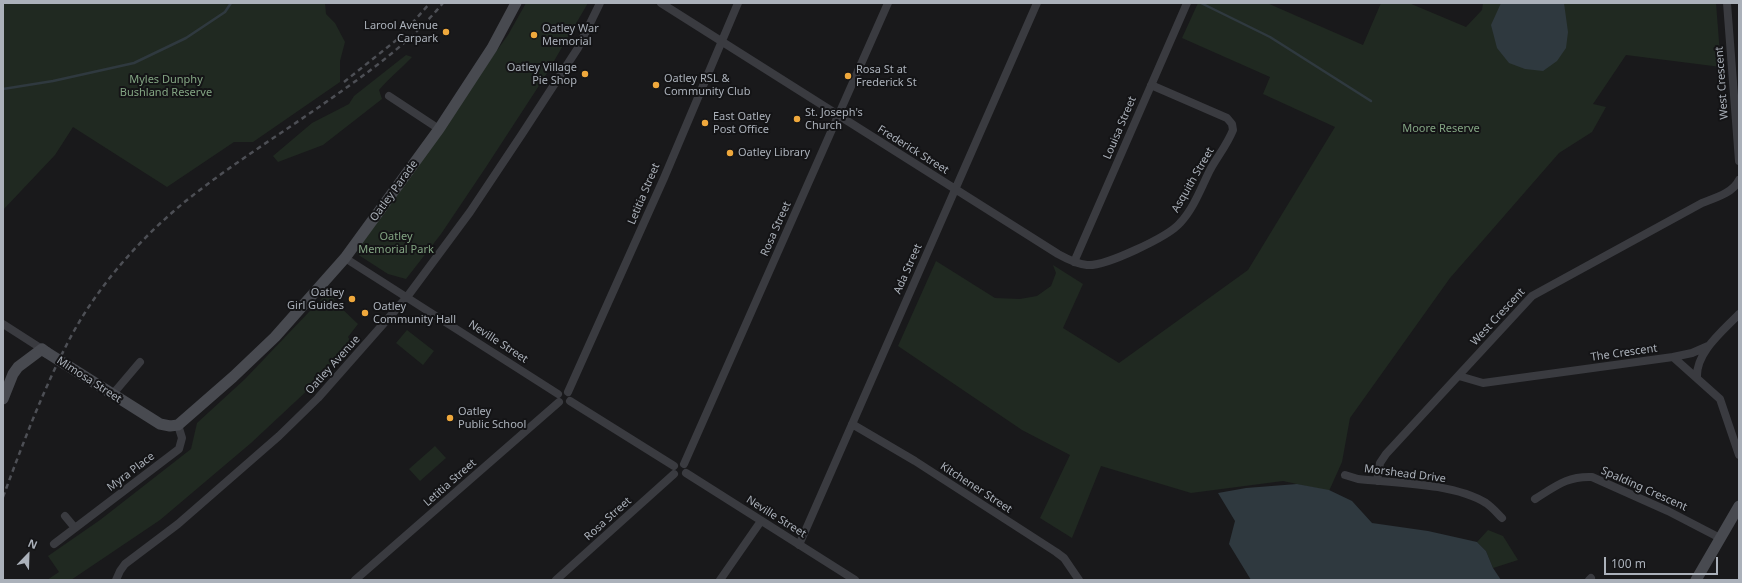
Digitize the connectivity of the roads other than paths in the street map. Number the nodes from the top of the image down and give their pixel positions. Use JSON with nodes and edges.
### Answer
{"nodes":[{"id":1,"x":516,"y":3,"type":"edge"},
{"id":2,"x":600,"y":3,"type":"edge"},
{"id":3,"x":661,"y":3,"type":"edge"},
{"id":4,"x":738,"y":3,"type":"edge"},
{"id":5,"x":888,"y":3,"type":"edge"},
{"id":6,"x":1037,"y":3,"type":"edge"},
{"id":7,"x":1187,"y":3,"type":"edge"},
{"id":8,"x":1727,"y":3,"type":"edge"},
{"id":9,"x":722,"y":42,"type":"junction"},
{"id":10,"x":1735,"y":80,"type":"edge"},
{"id":11,"x":1150,"y":85,"type":"junction"},
{"id":12,"x":389,"y":96,"type":"dead end"},
{"id":13,"x":839,"y":115,"type":"junction"},
{"id":14,"x":439,"y":129,"type":"junction"},
{"id":15,"x":1739,"y":161,"type":"edge"},
{"id":16,"x":1739,"y":180,"type":"edge"},
{"id":17,"x":955,"y":189,"type":"junction"},
{"id":18,"x":345,"y":258,"type":"junction"},
{"id":19,"x":1074,"y":262,"type":"junction"},
{"id":20,"x":407,"y":297,"type":"junction"},
{"id":21,"x":1739,"y":314,"type":"edge"},
{"id":22,"x":3,"y":324,"type":"edge"},
{"id":23,"x":1712,"y":344,"type":"junction"},
{"id":24,"x":44,"y":351,"type":"junction"},
{"id":25,"x":1672,"y":357,"type":"junction"},
{"id":26,"x":140,"y":362,"type":"dead end"},
{"id":27,"x":1458,"y":376,"type":"junction"},
{"id":28,"x":1697,"y":377,"type":"junction"},
{"id":29,"x":568,"y":392,"type":"junction"},
{"id":30,"x":558,"y":394,"type":"junction"},
{"id":31,"x":112,"y":395,"type":"junction"},
{"id":32,"x":3,"y":399,"type":"edge"},
{"id":33,"x":570,"y":401,"type":"junction"},
{"id":34,"x":559,"y":402,"type":"junction"},
{"id":35,"x":852,"y":424,"type":"junction"},
{"id":36,"x":178,"y":425,"type":"junction"},
{"id":37,"x":1739,"y":455,"type":"edge"},
{"id":38,"x":685,"y":469,"type":"junction"},
{"id":39,"x":674,"y":470,"type":"junction"},
{"id":40,"x":1345,"y":475,"type":"dead end"},
{"id":41,"x":1377,"y":481,"type":"junction"},
{"id":42,"x":1535,"y":498,"type":"dead end"},
{"id":43,"x":1739,"y":506,"type":"edge"},
{"id":44,"x":65,"y":516,"type":"dead end"},
{"id":45,"x":1502,"y":518,"type":"dead end"},
{"id":46,"x":761,"y":521,"type":"junction"},
{"id":47,"x":75,"y":528,"type":"junction"},
{"id":48,"x":1720,"y":538,"type":"junction"},
{"id":49,"x":54,"y":544,"type":"dead end"},
{"id":50,"x":799,"y":545,"type":"junction"},
{"id":51,"x":116,"y":580,"type":"edge"},
{"id":52,"x":355,"y":580,"type":"edge"},
{"id":53,"x":556,"y":580,"type":"edge"},
{"id":54,"x":720,"y":580,"type":"edge"},
{"id":55,"x":855,"y":580,"type":"edge"},
{"id":56,"x":1079,"y":580,"type":"edge"},
{"id":57,"x":1696,"y":580,"type":"edge"}],
"edges":[{"from":1,"to":14,"type":"street","name":"Oatley Parade"},
{"from":2,"to":20,"type":"street","name":"Oatley Avenue"},
{"from":3,"to":9,"type":"street","name":"Frederick Street"},
{"from":4,"to":9,"type":"street","name":"Letitia Street"},
{"from":5,"to":13,"type":"street","name":"Rosa Street"},
{"from":6,"to":17,"type":"street","name":"Ada Street"},
{"from":7,"to":11,"type":"street","name":"Louisa Street"},
{"from":8,"to":10,"type":"street","name":"West Crescent"},
{"from":9,"to":13,"type":"street","name":"Frederick Street"},
{"from":9,"to":29,"type":"street","name":"Letitia Street"},
{"from":10,"to":15,"type":"street","name":"West Crescent"},
{"from":11,"to":19,"type":"street","name":"Louisa Street"},
{"from":11,"to":19,"type":"street","name":"Asquith Street"},
{"from":12,"to":14,"type":"street"},
{"from":13,"to":17,"type":"street","name":"Frederick Street"},
{"from":13,"to":38,"type":"street","name":"Rosa Street"},
{"from":14,"to":18,"type":"street","name":"Oatley Parade"},
{"from":16,"to":27,"type":"street","name":"West Crescent"},
{"from":17,"to":19,"type":"street","name":"Frederick Street"},
{"from":17,"to":35,"type":"street","name":"Ada Street"},
{"from":18,"to":20,"type":"street","name":"Neville Street"},
{"from":18,"to":36,"type":"street","name":"Oatley Parade"},
{"from":20,"to":30,"type":"street","name":"Neville Street"},
{"from":20,"to":51,"type":"street","name":"Oatley Avenue"},
{"from":21,"to":23,"type":"street"},
{"from":22,"to":24,"type":"street","name":"Mimosa Street"},
{"from":23,"to":25,"type":"street"},
{"from":23,"to":28,"type":"street"},
{"from":24,"to":31,"type":"street","name":"Mimosa Street","bridge":true},
{"from":24,"to":32,"type":"street"},
{"from":25,"to":27,"type":"street","name":"The Crescent"},
{"from":25,"to":28,"type":"street","name":"The Crescent"},
{"from":26,"to":31,"type":"street"},
{"from":27,"to":41,"type":"street","name":"West Crescent"},
{"from":28,"to":37,"type":"street","name":"The Crescent"},
{"from":29,"to":30,"type":"street"},
{"from":29,"to":33,"type":"street"},
{"from":30,"to":34,"type":"street"},
{"from":31,"to":36,"type":"street","name":"Mimosa Street"},
{"from":33,"to":34,"type":"street"},
{"from":33,"to":39,"type":"street"},
{"from":34,"to":52,"type":"street","name":"Letitia Street"},
{"from":35,"to":50,"type":"street","name":"Ada Street"},
{"from":35,"to":56,"type":"street","name":"Kitchener Street"},
{"from":36,"to":47,"type":"street","name":"Myra Place"},
{"from":38,"to":39,"type":"street"},
{"from":38,"to":39,"type":"street"},
{"from":38,"to":46,"type":"street","name":"Neville Street"},
{"from":39,"to":53,"type":"street","name":"Rosa Street"},
{"from":40,"to":41,"type":"street","name":"Morshead Drive"},
{"from":41,"to":45,"type":"street","name":"Morshead Drive"},
{"from":42,"to":48,"type":"street","name":"Spalding Crescent"},
{"from":43,"to":48,"type":"street"},
{"from":44,"to":47,"type":"street"},
{"from":46,"to":50,"type":"street","name":"Neville Street"},
{"from":46,"to":54,"type":"street"},
{"from":47,"to":49,"type":"street","name":"Myra Place"},
{"from":48,"to":57,"type":"street"},
{"from":50,"to":55,"type":"street","name":"Neville Street"}]}
